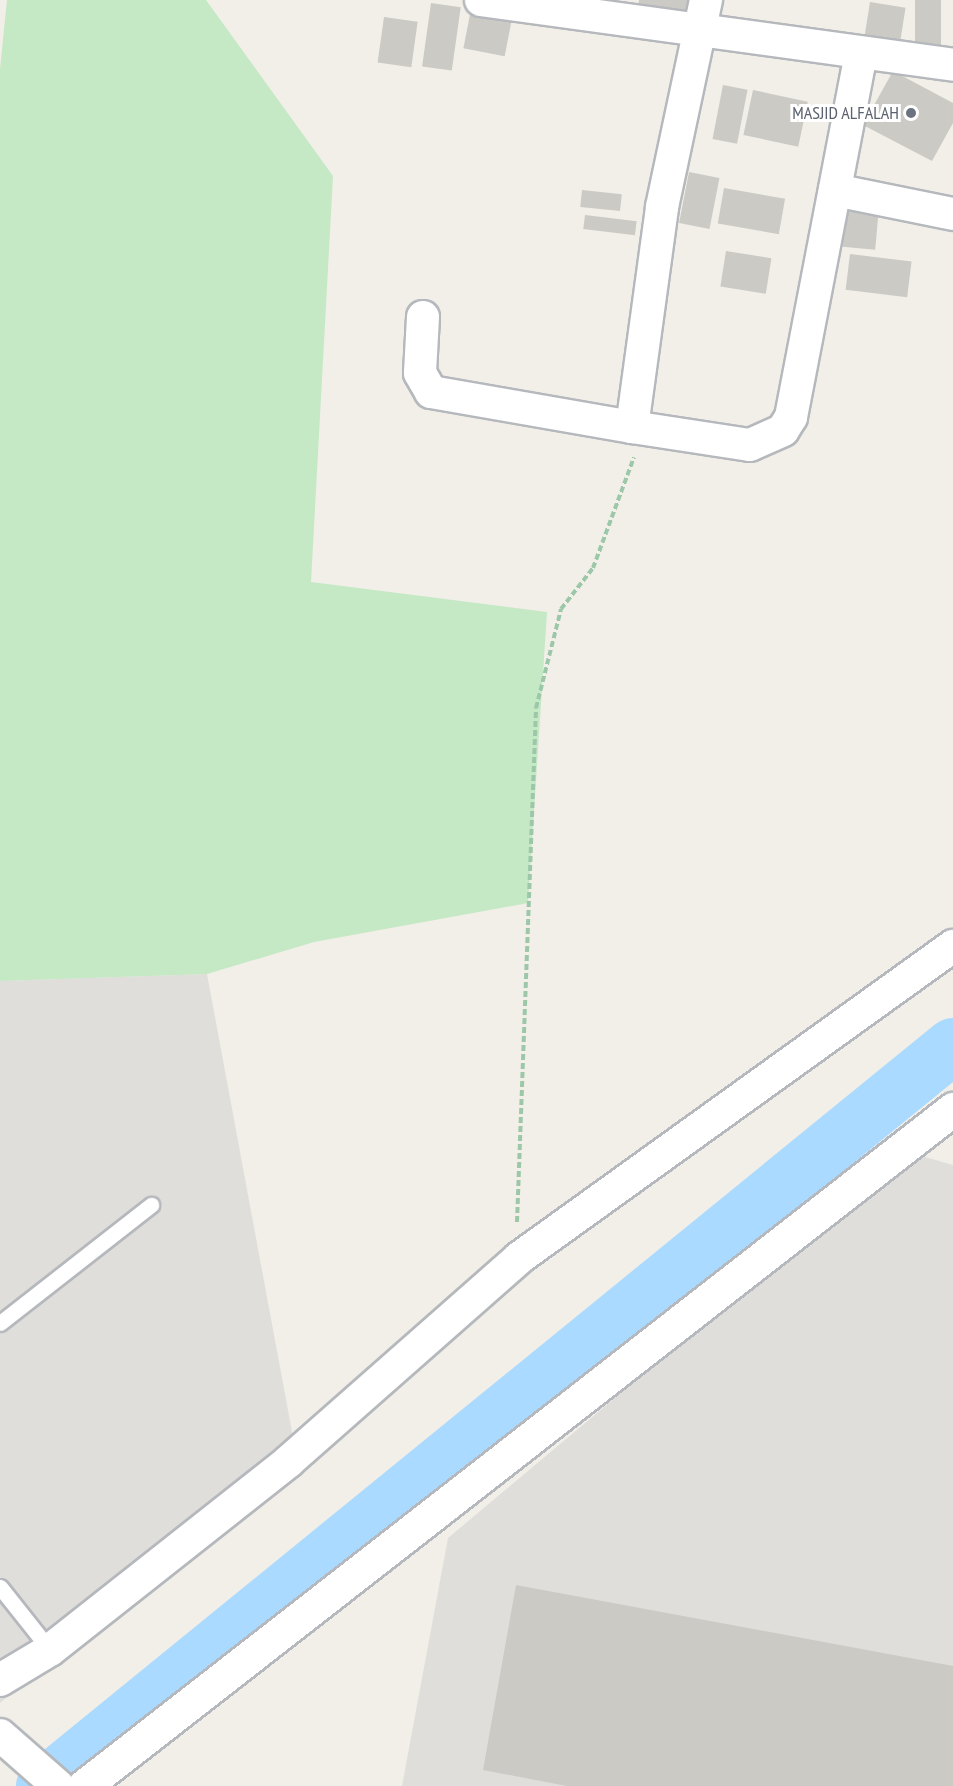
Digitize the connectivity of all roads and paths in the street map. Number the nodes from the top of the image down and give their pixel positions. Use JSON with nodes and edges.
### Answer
{"nodes":[{"id":1,"x":481,"y":0,"type":"edge"},
{"id":2,"x":703,"y":15,"type":"edge"},
{"id":3,"x":861,"y":53,"type":"junction"},
{"id":4,"x":953,"y":65,"type":"edge"},
{"id":5,"x":835,"y":189,"type":"junction"},
{"id":6,"x":953,"y":214,"type":"edge"},
{"id":7,"x":423,"y":317,"type":"dead end"},
{"id":8,"x":632,"y":428,"type":"junction"},
{"id":9,"x":953,"y":946,"type":"edge"},
{"id":10,"x":953,"y":1109,"type":"edge"},
{"id":11,"x":151,"y":1205,"type":"dead end"},
{"id":12,"x":519,"y":1258,"type":"junction"},
{"id":13,"x":0,"y":1323,"type":"edge"},
{"id":14,"x":0,"y":1587,"type":"edge"},
{"id":15,"x":50,"y":1650,"type":"junction"},
{"id":16,"x":0,"y":1680,"type":"edge"},
{"id":17,"x":0,"y":1735,"type":"edge"},
{"id":18,"x":58,"y":1786,"type":"edge"},
{"id":19,"x":84,"y":1786,"type":"edge"}],
"edges":[{"from":1,"to":2,"type":"street"},
{"from":2,"to":3,"type":"street"},
{"from":2,"to":8,"type":"street"},
{"from":3,"to":4,"type":"street"},
{"from":3,"to":5,"type":"street"},
{"from":5,"to":6,"type":"street"},
{"from":5,"to":8,"type":"street"},
{"from":7,"to":8,"type":"street"},
{"from":8,"to":12,"type":"path"},
{"from":9,"to":12,"type":"street"},
{"from":10,"to":19,"type":"street"},
{"from":11,"to":13,"type":"lane"},
{"from":12,"to":15,"type":"street"},
{"from":14,"to":15,"type":"lane"},
{"from":15,"to":16,"type":"street"},
{"from":17,"to":18,"type":"street"}]}
